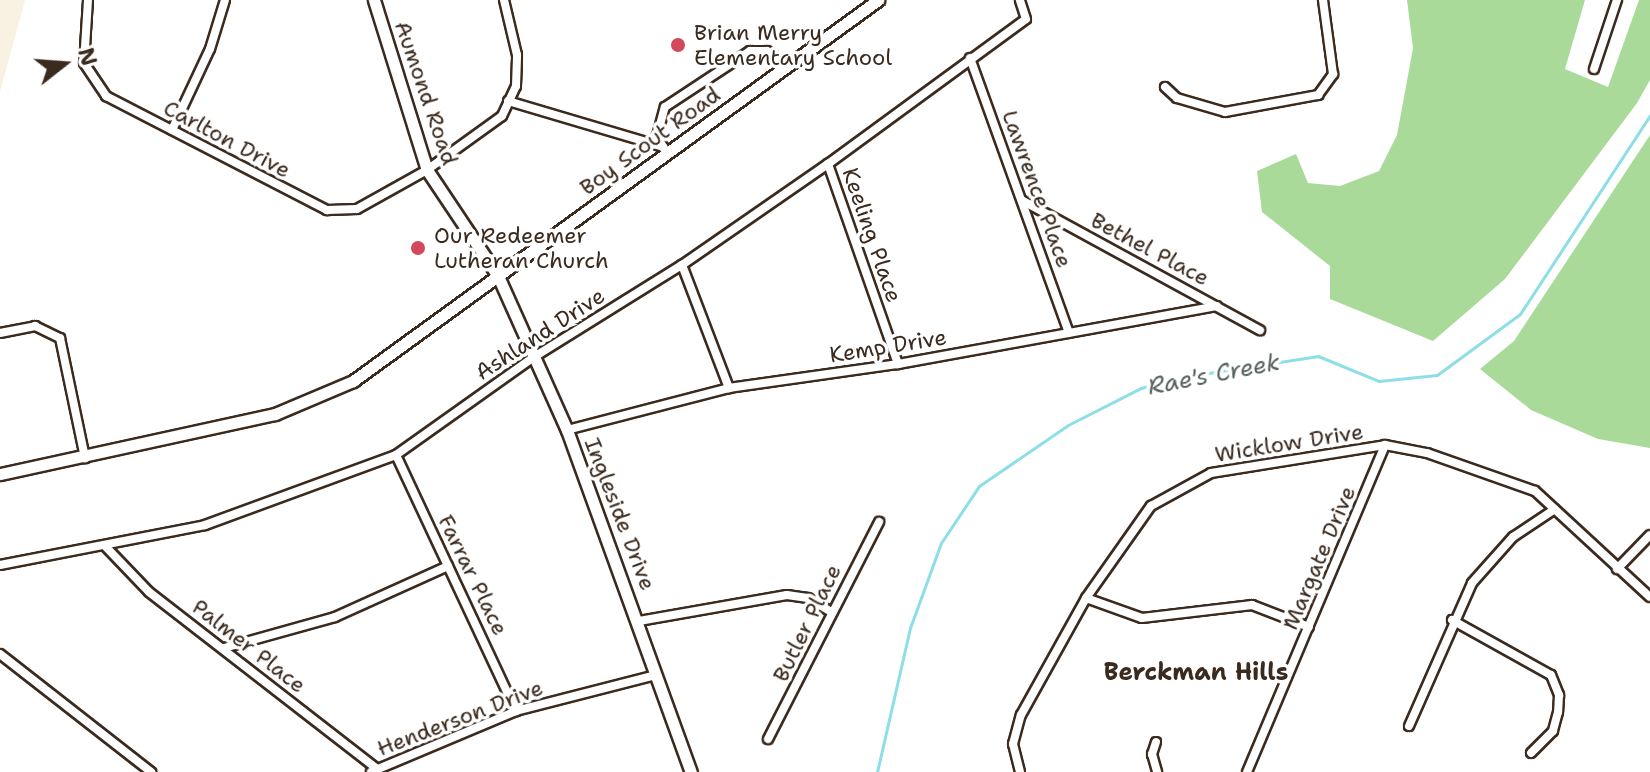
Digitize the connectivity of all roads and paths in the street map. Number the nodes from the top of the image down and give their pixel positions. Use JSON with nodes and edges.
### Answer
{"nodes":[{"id":1,"x":88,"y":0,"type":"edge"},
{"id":2,"x":225,"y":0,"type":"edge"},
{"id":3,"x":374,"y":0,"type":"edge"},
{"id":4,"x":504,"y":0,"type":"edge"},
{"id":5,"x":878,"y":0,"type":"edge"},
{"id":6,"x":1020,"y":0,"type":"edge"},
{"id":7,"x":1323,"y":0,"type":"edge"},
{"id":8,"x":1617,"y":0,"type":"edge"},
{"id":9,"x":970,"y":58,"type":"junction"},
{"id":10,"x":788,"y":65,"type":"junction"},
{"id":11,"x":1594,"y":69,"type":"dead end"},
{"id":12,"x":1165,"y":87,"type":"dead end"},
{"id":13,"x":508,"y":101,"type":"junction"},
{"id":14,"x":172,"y":130,"type":"junction"},
{"id":15,"x":665,"y":150,"type":"junction"},
{"id":16,"x":828,"y":164,"type":"junction"},
{"id":17,"x":427,"y":170,"type":"junction"},
{"id":18,"x":1023,"y":201,"type":"junction"},
{"id":19,"x":682,"y":265,"type":"junction"},
{"id":20,"x":498,"y":276,"type":"junction"},
{"id":21,"x":1217,"y":306,"type":"junction"},
{"id":22,"x":1260,"y":330,"type":"dead end"},
{"id":23,"x":0,"y":333,"type":"edge"},
{"id":24,"x":1069,"y":333,"type":"junction"},
{"id":25,"x":534,"y":357,"type":"junction"},
{"id":26,"x":898,"y":364,"type":"junction"},
{"id":27,"x":729,"y":388,"type":"junction"},
{"id":28,"x":567,"y":430,"type":"junction"},
{"id":29,"x":1385,"y":445,"type":"junction"},
{"id":30,"x":396,"y":455,"type":"junction"},
{"id":31,"x":85,"y":458,"type":"junction"},
{"id":32,"x":0,"y":474,"type":"edge"},
{"id":33,"x":1555,"y":509,"type":"junction"},
{"id":34,"x":879,"y":522,"type":"dead end"},
{"id":35,"x":1650,"y":535,"type":"edge"},
{"id":36,"x":106,"y":547,"type":"junction"},
{"id":37,"x":0,"y":565,"type":"edge"},
{"id":38,"x":448,"y":566,"type":"junction"},
{"id":39,"x":1617,"y":569,"type":"junction"},
{"id":40,"x":1650,"y":597,"type":"edge"},
{"id":41,"x":1086,"y":598,"type":"junction"},
{"id":42,"x":830,"y":611,"type":"junction"},
{"id":43,"x":1452,"y":620,"type":"junction"},
{"id":44,"x":639,"y":621,"type":"junction"},
{"id":45,"x":1309,"y":627,"type":"junction"},
{"id":46,"x":224,"y":648,"type":"junction"},
{"id":47,"x":0,"y":654,"type":"edge"},
{"id":48,"x":656,"y":675,"type":"junction"},
{"id":49,"x":516,"y":711,"type":"junction"},
{"id":50,"x":1409,"y":726,"type":"dead end"},
{"id":51,"x":768,"y":739,"type":"dead end"},
{"id":52,"x":1156,"y":742,"type":"dead end"},
{"id":53,"x":1531,"y":753,"type":"dead end"},
{"id":54,"x":373,"y":770,"type":"edge"},
{"id":55,"x":151,"y":772,"type":"edge"},
{"id":56,"x":691,"y":772,"type":"edge"},
{"id":57,"x":1020,"y":772,"type":"edge"},
{"id":58,"x":1157,"y":772,"type":"edge"},
{"id":59,"x":1247,"y":772,"type":"edge"}],
"edges":[{"from":1,"to":14,"type":"street","name":"Carlton Drive"},
{"from":2,"to":14,"type":"street"},
{"from":3,"to":17,"type":"street","name":"Aumond Road"},
{"from":4,"to":13,"type":"street"},
{"from":5,"to":10,"type":"street","name":"Boy Scout Road"},
{"from":6,"to":9,"type":"street","name":"Ashland Drive"},
{"from":7,"to":12,"type":"street"},
{"from":8,"to":11,"type":"street"},
{"from":9,"to":16,"type":"street","name":"Ashland Drive"},
{"from":9,"to":18,"type":"street","name":"Lawrence Place"},
{"from":10,"to":15,"type":"street","name":"Boy Scout Road"},
{"from":10,"to":15,"type":"street"},
{"from":13,"to":15,"type":"street"},
{"from":13,"to":17,"type":"street","name":"Carlton Drive"},
{"from":14,"to":17,"type":"street","name":"Carlton Drive"},
{"from":15,"to":20,"type":"street","name":"Boy Scout Road"},
{"from":16,"to":19,"type":"street","name":"Ashland Drive"},
{"from":16,"to":26,"type":"street","name":"Keeling Place"},
{"from":17,"to":20,"type":"street","name":"Aumond Road"},
{"from":18,"to":21,"type":"street","name":"Bethel Place"},
{"from":18,"to":24,"type":"street","name":"Lawrence Place"},
{"from":19,"to":25,"type":"street","name":"Ashland Drive"},
{"from":19,"to":27,"type":"street"},
{"from":20,"to":25,"type":"street","name":"Ingleside Drive"},
{"from":20,"to":31,"type":"street","name":"Boy Scout Road"},
{"from":21,"to":22,"type":"street","name":"Bethel Place"},
{"from":21,"to":24,"type":"street","name":"Kemp Drive"},
{"from":23,"to":31,"type":"street"},
{"from":24,"to":26,"type":"street","name":"Kemp Drive"},
{"from":25,"to":28,"type":"street","name":"Ingleside Drive"},
{"from":25,"to":30,"type":"street","name":"Ashland Drive"},
{"from":26,"to":27,"type":"street","name":"Kemp Drive"},
{"from":27,"to":28,"type":"street","name":"Kemp Drive"},
{"from":28,"to":44,"type":"street","name":"Ingleside Drive"},
{"from":29,"to":33,"type":"street","name":"Wicklow Drive"},
{"from":29,"to":41,"type":"street","name":"Wicklow Drive"},
{"from":29,"to":45,"type":"street","name":"Margate Drive"},
{"from":30,"to":36,"type":"street","name":"Ashland Drive"},
{"from":30,"to":38,"type":"street","name":"Farrar Place"},
{"from":31,"to":32,"type":"street","name":"Boy Scout Road"},
{"from":33,"to":39,"type":"street","name":"Wicklow Drive"},
{"from":33,"to":43,"type":"street"},
{"from":34,"to":42,"type":"street","name":"Butler Place"},
{"from":35,"to":39,"type":"street"},
{"from":36,"to":37,"type":"street","name":"Ashland Drive"},
{"from":36,"to":46,"type":"street","name":"Palmer Place"},
{"from":38,"to":46,"type":"street"},
{"from":38,"to":49,"type":"street","name":"Farrar Place"},
{"from":39,"to":40,"type":"street","name":"Wicklow Drive"},
{"from":41,"to":45,"type":"street"},
{"from":41,"to":57,"type":"street","name":"Wicklow Drive"},
{"from":42,"to":44,"type":"street"},
{"from":42,"to":51,"type":"street","name":"Butler Place"},
{"from":43,"to":50,"type":"street"},
{"from":43,"to":53,"type":"street"},
{"from":44,"to":48,"type":"street","name":"Ingleside Drive"},
{"from":45,"to":59,"type":"street","name":"Margate Drive"},
{"from":46,"to":54,"type":"street","name":"Palmer Place"},
{"from":47,"to":55,"type":"street"},
{"from":48,"to":49,"type":"street","name":"Henderson Drive"},
{"from":48,"to":56,"type":"street","name":"Ingleside Drive"},
{"from":49,"to":54,"type":"street","name":"Henderson Drive"},
{"from":52,"to":58,"type":"street"}]}
